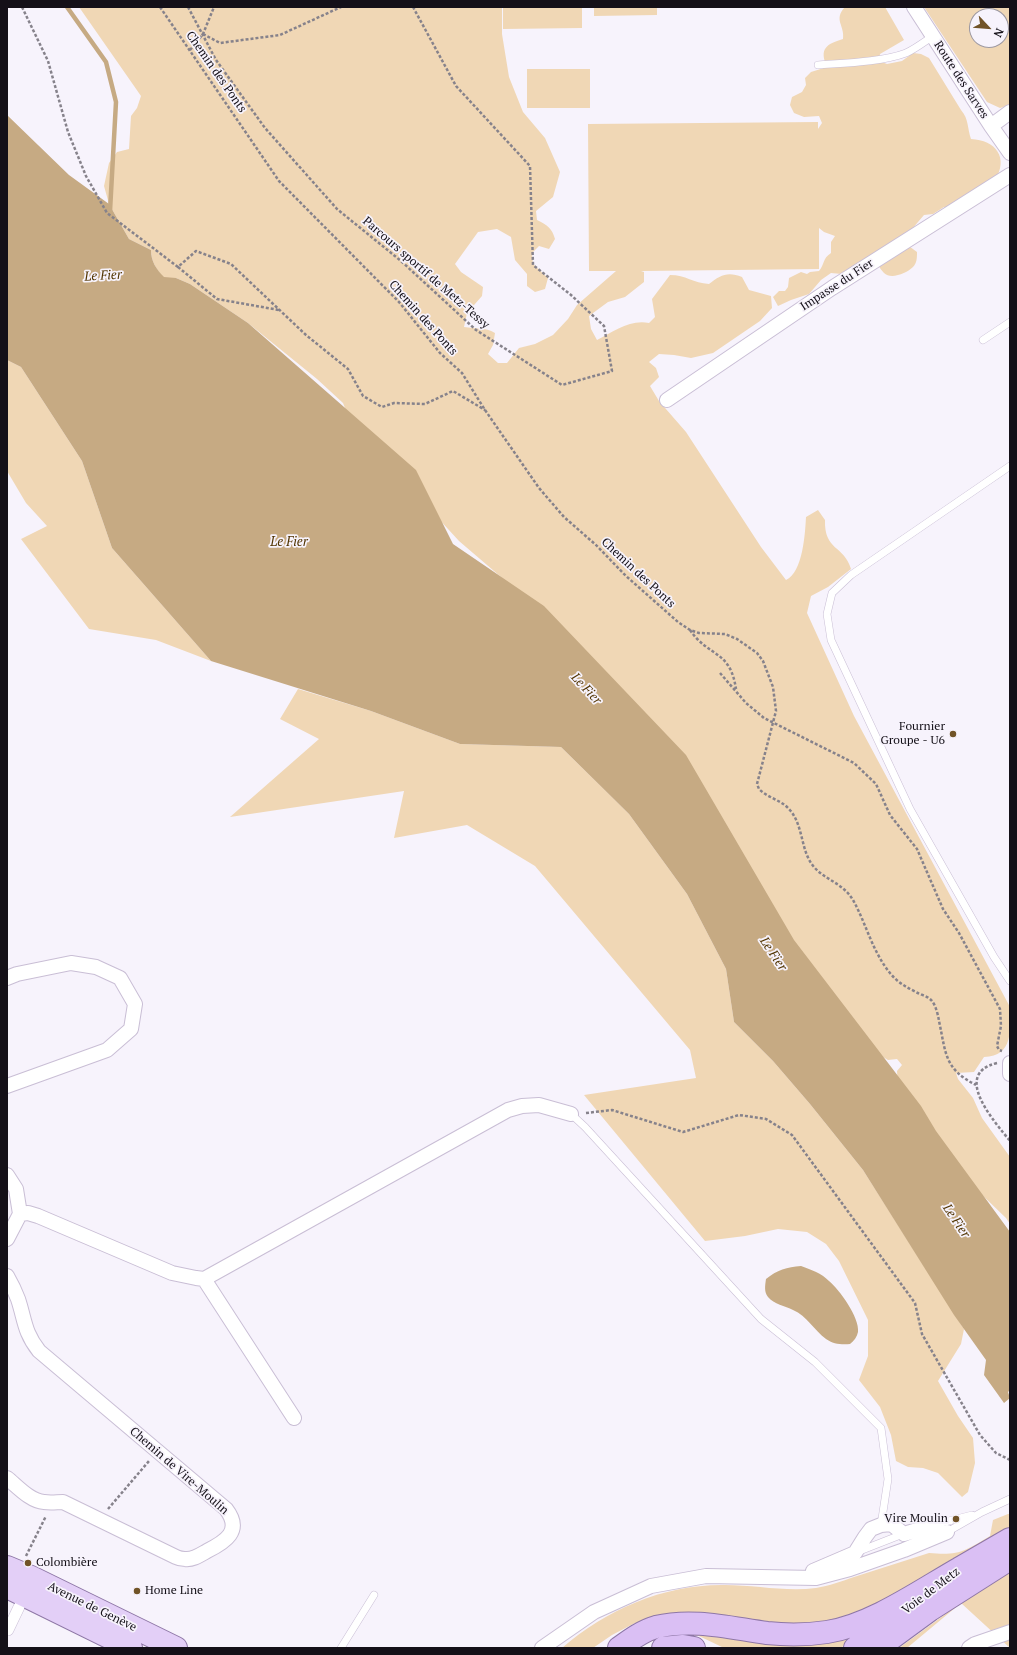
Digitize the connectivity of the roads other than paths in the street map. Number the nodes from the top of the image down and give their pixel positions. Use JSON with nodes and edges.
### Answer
{"nodes":[{"id":1,"x":914,"y":7,"type":"edge"},
{"id":2,"x":933,"y":36,"type":"junction"},
{"id":3,"x":818,"y":65,"type":"dead end"},
{"id":4,"x":1010,"y":112,"type":"edge"},
{"id":5,"x":990,"y":126,"type":"junction"},
{"id":6,"x":1010,"y":152,"type":"edge"},
{"id":7,"x":1010,"y":175,"type":"edge"},
{"id":8,"x":1010,"y":322,"type":"edge"},
{"id":9,"x":983,"y":340,"type":"dead end"},
{"id":10,"x":667,"y":400,"type":"dead end"},
{"id":11,"x":1010,"y":466,"type":"edge"},
{"id":12,"x":7,"y":978,"type":"edge"},
{"id":13,"x":1010,"y":981,"type":"edge"},
{"id":14,"x":1008,"y":1060,"type":"edge"},
{"id":15,"x":1010,"y":1074,"type":"edge"},
{"id":16,"x":7,"y":1086,"type":"edge"},
{"id":17,"x":571,"y":1114,"type":"joint"},
{"id":18,"x":7,"y":1175,"type":"edge"},
{"id":19,"x":20,"y":1214,"type":"junction"},
{"id":20,"x":7,"y":1239,"type":"edge"},
{"id":21,"x":7,"y":1276,"type":"edge"},
{"id":22,"x":204,"y":1278,"type":"junction"},
{"id":23,"x":294,"y":1418,"type":"dead end"},
{"id":24,"x":7,"y":1478,"type":"edge"},
{"id":25,"x":1010,"y":1499,"type":"edge"},
{"id":26,"x":982,"y":1512,"type":"junction"},
{"id":27,"x":881,"y":1524,"type":"junction"},
{"id":28,"x":942,"y":1528,"type":"junction"},
{"id":29,"x":904,"y":1534,"type":"junction"},
{"id":30,"x":1010,"y":1539,"type":"edge"},
{"id":31,"x":904,"y":1550,"type":"junction"},
{"id":32,"x":855,"y":1553,"type":"junction"},
{"id":33,"x":1010,"y":1558,"type":"edge"},
{"id":34,"x":7,"y":1567,"type":"edge"},
{"id":35,"x":960,"y":1568,"type":"junction"},
{"id":36,"x":797,"y":1577,"type":"junction"},
{"id":37,"x":7,"y":1587,"type":"edge"},
{"id":38,"x":374,"y":1595,"type":"dead end"},
{"id":39,"x":19,"y":1607,"type":"dead end"},
{"id":40,"x":8,"y":1630,"type":"edge"},
{"id":41,"x":1010,"y":1632,"type":"edge"},
{"id":42,"x":883,"y":1645,"type":"edge"},
{"id":43,"x":131,"y":1648,"type":"edge"},
{"id":44,"x":176,"y":1648,"type":"edge"},
{"id":45,"x":341,"y":1648,"type":"edge"},
{"id":46,"x":542,"y":1648,"type":"edge"},
{"id":47,"x":619,"y":1648,"type":"edge"},
{"id":48,"x":663,"y":1648,"type":"edge"},
{"id":49,"x":694,"y":1648,"type":"edge"},
{"id":50,"x":855,"y":1648,"type":"edge"},
{"id":51,"x":969,"y":1648,"type":"edge"}],
"edges":[{"from":1,"to":2,"type":"street","name":"Route des Sarves"},
{"from":2,"to":3,"type":"lane"},
{"from":2,"to":5,"type":"street","name":"Route des Sarves"},
{"from":4,"to":5,"type":"street"},
{"from":5,"to":6,"type":"street","name":"Route des Sarves"},
{"from":7,"to":10,"type":"street","name":"Impasse du Fier"},
{"from":8,"to":9,"type":"lane"},
{"from":11,"to":13,"type":"lane"},
{"from":12,"to":16,"type":"street"},
{"from":14,"to":15,"type":"street"},
{"from":17,"to":22,"type":"street"},
{"from":17,"to":27,"type":"lane"},
{"from":18,"to":19,"type":"street"},
{"from":19,"to":20,"type":"street"},
{"from":19,"to":22,"type":"street"},
{"from":21,"to":24,"type":"street","name":"Chemin de Vire-Moulin"},
{"from":22,"to":23,"type":"street"},
{"from":25,"to":26,"type":"lane"},
{"from":26,"to":28,"type":"lane"},
{"from":26,"to":28,"type":"lane"},
{"from":27,"to":29,"type":"street"},
{"from":27,"to":32,"type":"street"},
{"from":28,"to":29,"type":"street"},
{"from":28,"to":31,"type":"street"},
{"from":29,"to":31,"type":"street"},
{"from":29,"to":32,"type":"lane"},
{"from":30,"to":35,"type":"highway","name":"Voie de Metz"},
{"from":31,"to":36,"type":"street"},
{"from":32,"to":36,"type":"street"},
{"from":33,"to":42,"type":"highway","name":"Voie de Metz"},
{"from":34,"to":44,"type":"main road","name":"Avenue de Genève"},
{"from":35,"to":47,"type":"highway"},
{"from":35,"to":50,"type":"highway","name":"Voie de Metz"},
{"from":36,"to":46,"type":"street"},
{"from":37,"to":43,"type":"main road","name":"Avenue de Genève"},
{"from":38,"to":45,"type":"lane"},
{"from":39,"to":40,"type":"street"},
{"from":41,"to":51,"type":"street"},
{"from":48,"to":49,"type":"highway"}]}
